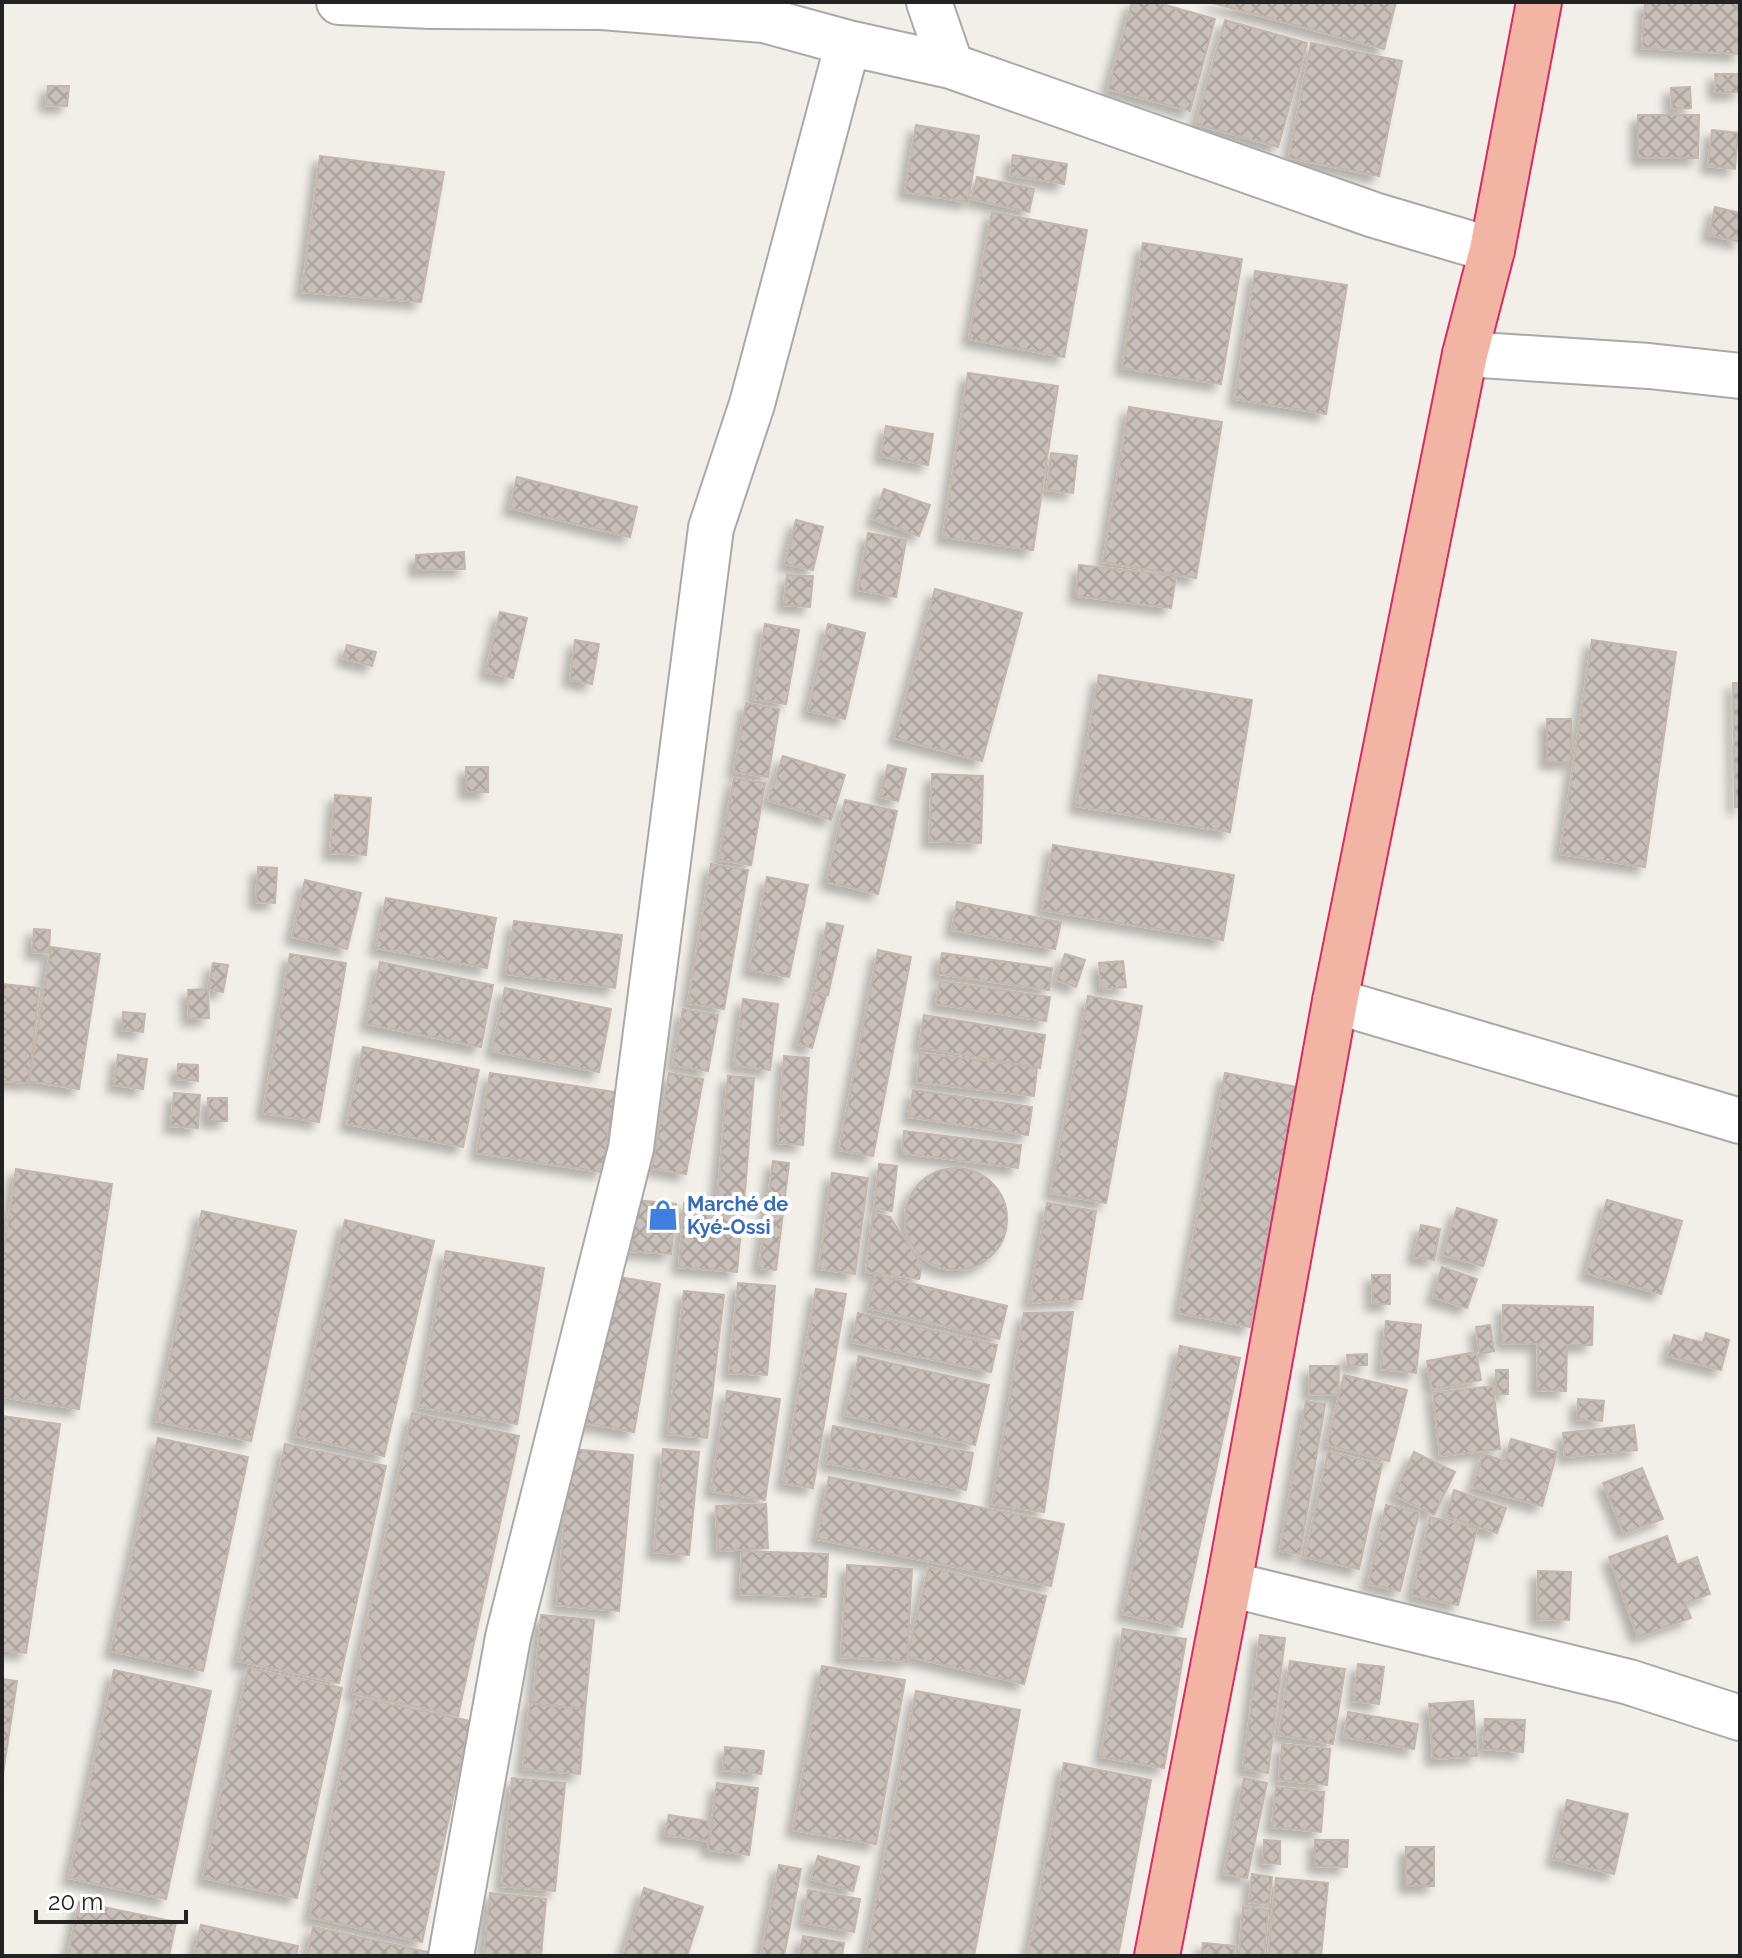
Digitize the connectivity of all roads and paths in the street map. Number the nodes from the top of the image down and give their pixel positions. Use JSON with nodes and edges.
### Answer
{"nodes":[{"id":1,"x":339,"y":2,"type":"edge"},
{"id":2,"x":929,"y":2,"type":"edge"},
{"id":3,"x":1539,"y":2,"type":"edge"},
{"id":4,"x":486,"y":4,"type":"edge"},
{"id":5,"x":758,"y":11,"type":"edge"},
{"id":6,"x":848,"y":43,"type":"junction"},
{"id":7,"x":951,"y":66,"type":"junction"},
{"id":8,"x":1492,"y":250,"type":"junction"},
{"id":9,"x":1465,"y":354,"type":"junction"},
{"id":10,"x":1740,"y":376,"type":"edge"},
{"id":11,"x":1335,"y":1001,"type":"junction"},
{"id":12,"x":1740,"y":1121,"type":"edge"},
{"id":13,"x":1229,"y":1584,"type":"junction"},
{"id":14,"x":1740,"y":1718,"type":"edge"},
{"id":15,"x":451,"y":1956,"type":"edge"},
{"id":16,"x":1157,"y":1956,"type":"edge"}],
"edges":[{"from":1,"to":4,"type":"street"},
{"from":2,"to":7,"type":"street"},
{"from":3,"to":8,"type":"highway"},
{"from":4,"to":5,"type":"street"},
{"from":5,"to":6,"type":"street"},
{"from":6,"to":7,"type":"street"},
{"from":6,"to":15,"type":"street"},
{"from":7,"to":8,"type":"street"},
{"from":8,"to":9,"type":"highway"},
{"from":9,"to":10,"type":"street"},
{"from":9,"to":11,"type":"highway"},
{"from":11,"to":12,"type":"street"},
{"from":11,"to":13,"type":"highway"},
{"from":13,"to":14,"type":"street"},
{"from":13,"to":16,"type":"highway"}]}
